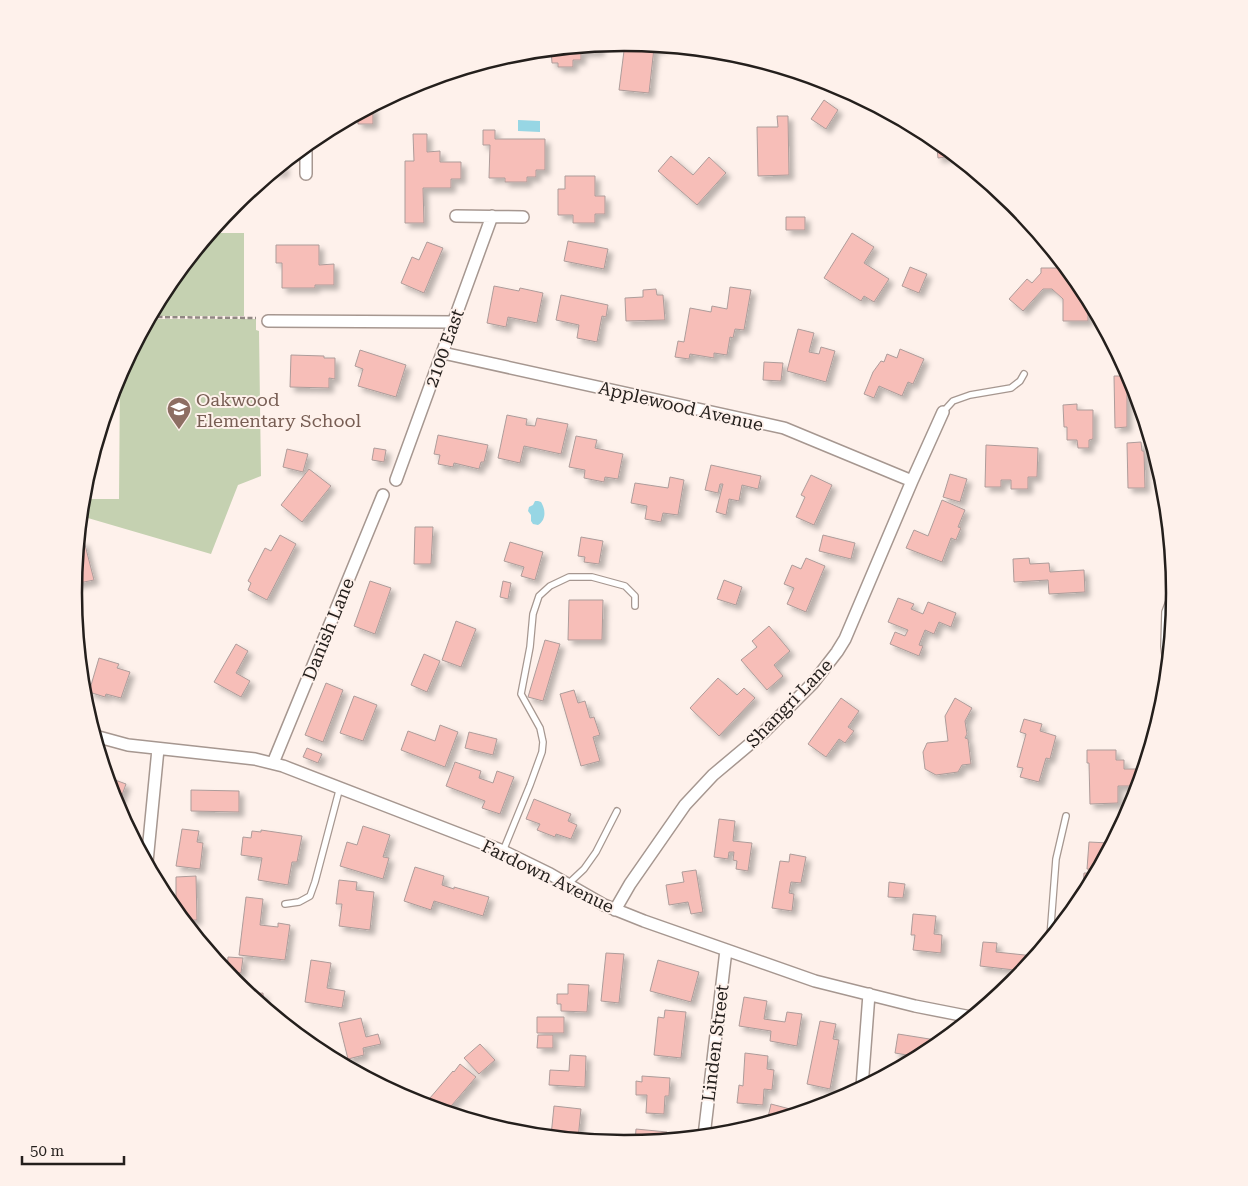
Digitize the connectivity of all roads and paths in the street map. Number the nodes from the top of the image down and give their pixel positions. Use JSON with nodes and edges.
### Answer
{"nodes":[{"id":1,"x":306,"y":155,"type":"edge"},
{"id":2,"x":306,"y":174,"type":"dead end"},
{"id":3,"x":456,"y":216,"type":"dead end"},
{"id":4,"x":492,"y":216,"type":"junction"},
{"id":5,"x":523,"y":217,"type":"dead end"},
{"id":6,"x":157,"y":318,"type":"edge"},
{"id":7,"x":263,"y":320,"type":"joint"},
{"id":8,"x":454,"y":322,"type":"junction"},
{"id":9,"x":442,"y":353,"type":"junction"},
{"id":10,"x":1024,"y":374,"type":"dead end"},
{"id":11,"x":943,"y":412,"type":"joint"},
{"id":12,"x":396,"y":480,"type":"dead end"},
{"id":13,"x":912,"y":481,"type":"junction"},
{"id":14,"x":384,"y":495,"type":"dead end"},
{"id":15,"x":635,"y":606,"type":"dead end"},
{"id":16,"x":1165,"y":611,"type":"edge"},
{"id":17,"x":1164,"y":634,"type":"edge"},
{"id":18,"x":102,"y":738,"type":"edge"},
{"id":19,"x":158,"y":749,"type":"junction"},
{"id":20,"x":273,"y":762,"type":"junction"},
{"id":21,"x":340,"y":787,"type":"junction"},
{"id":22,"x":616,"y":810,"type":"dead end"},
{"id":23,"x":1066,"y":816,"type":"dead end"},
{"id":24,"x":148,"y":851,"type":"edge"},
{"id":25,"x":503,"y":851,"type":"junction"},
{"id":26,"x":568,"y":884,"type":"junction"},
{"id":27,"x":285,"y":904,"type":"dead end"},
{"id":28,"x":615,"y":910,"type":"junction"},
{"id":29,"x":1051,"y":927,"type":"edge"},
{"id":30,"x":726,"y":950,"type":"junction"},
{"id":31,"x":869,"y":994,"type":"junction"},
{"id":32,"x":963,"y":1015,"type":"edge"},
{"id":33,"x":863,"y":1080,"type":"edge"},
{"id":34,"x":705,"y":1128,"type":"edge"}],
"edges":[{"from":1,"to":2,"type":"street"},
{"from":3,"to":4,"type":"street"},
{"from":4,"to":5,"type":"street"},
{"from":4,"to":8,"type":"street","name":"2100 East"},
{"from":6,"to":7,"type":"path"},
{"from":7,"to":8,"type":"street"},
{"from":8,"to":9,"type":"street","name":"2100 East"},
{"from":9,"to":12,"type":"street","name":"2100 East"},
{"from":9,"to":13,"type":"street","name":"Applewood Avenue"},
{"from":10,"to":11,"type":"lane"},
{"from":11,"to":13,"type":"street","name":"Shangri Lane"},
{"from":13,"to":28,"type":"street","name":"Shangri Lane"},
{"from":14,"to":20,"type":"street","name":"Danish Lane"},
{"from":15,"to":25,"type":"lane"},
{"from":16,"to":17,"type":"lane"},
{"from":18,"to":19,"type":"street","name":"Fardown Avenue"},
{"from":19,"to":20,"type":"street","name":"Fardown Avenue"},
{"from":19,"to":24,"type":"street"},
{"from":20,"to":21,"type":"street","name":"Fardown Avenue"},
{"from":21,"to":25,"type":"street","name":"Fardown Avenue"},
{"from":21,"to":27,"type":"lane"},
{"from":22,"to":26,"type":"lane"},
{"from":23,"to":29,"type":"lane"},
{"from":25,"to":26,"type":"street","name":"Fardown Avenue"},
{"from":26,"to":28,"type":"street","name":"Fardown Avenue"},
{"from":28,"to":30,"type":"street","name":"Fardown Avenue"},
{"from":30,"to":31,"type":"street","name":"Fardown Avenue"},
{"from":30,"to":34,"type":"street","name":"Linden Street"},
{"from":31,"to":32,"type":"street","name":"Fardown Avenue"},
{"from":31,"to":33,"type":"street"}]}
